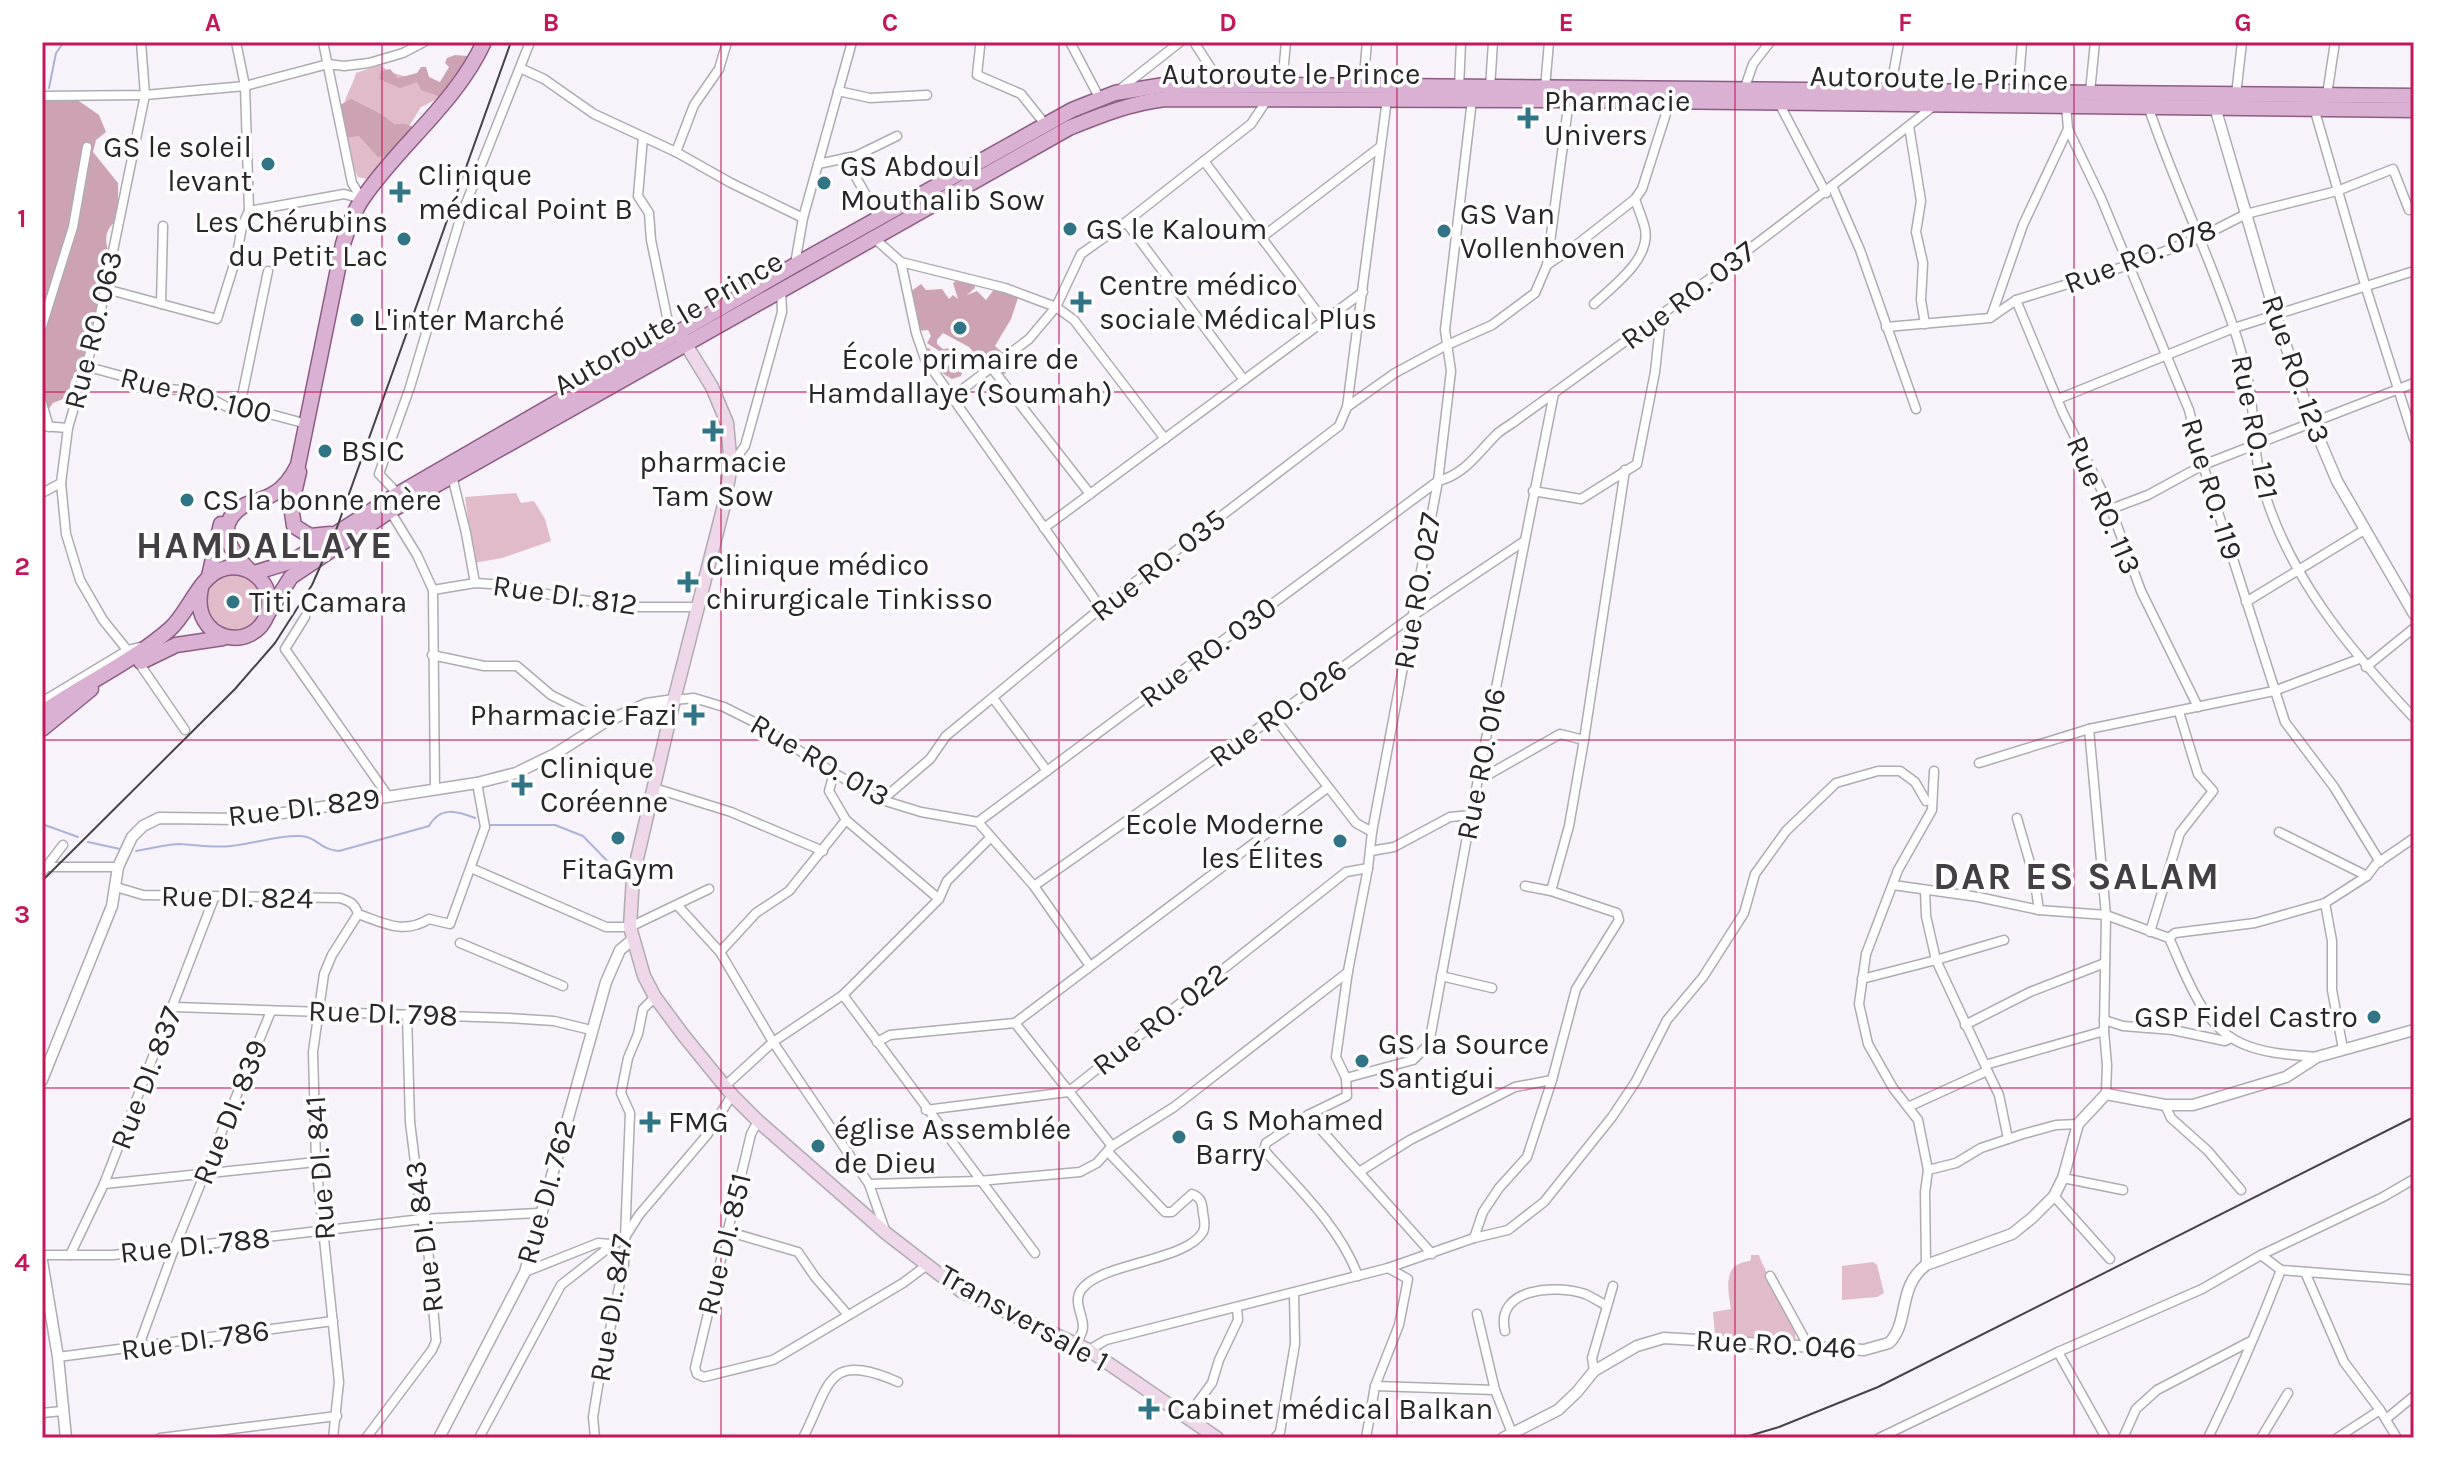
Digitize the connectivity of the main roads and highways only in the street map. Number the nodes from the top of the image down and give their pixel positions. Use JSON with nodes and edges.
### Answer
{"nodes":[{"id":1,"x":484,"y":42,"type":"edge"},
{"id":2,"x":2414,"y":96,"type":"edge"},
{"id":3,"x":2414,"y":110,"type":"edge"},
{"id":4,"x":679,"y":337,"type":"junction"},
{"id":5,"x":303,"y":442,"type":"junction"},
{"id":6,"x":334,"y":534,"type":"junction"},
{"id":7,"x":251,"y":572,"type":"junction"},
{"id":8,"x":205,"y":582,"type":"junction"},
{"id":9,"x":267,"y":615,"type":"junction"},
{"id":10,"x":229,"y":638,"type":"junction"},
{"id":11,"x":42,"y":713,"type":"edge"},
{"id":12,"x":42,"y":731,"type":"edge"},
{"id":13,"x":1209,"y":1436,"type":"edge"}],
"edges":[{"from":1,"to":5,"type":"main road"},
{"from":2,"to":4,"type":"main road","name":"Autoroute le Prince"},
{"from":3,"to":4,"type":"main road","name":"Autoroute le Prince"},
{"from":4,"to":6,"type":"main road","name":"Autoroute le Prince"},
{"from":4,"to":9,"type":"main road","name":"Autoroute le Prince"},
{"from":4,"to":13,"type":"main road","name":"Transversale 1"},
{"from":5,"to":6,"type":"main road"},
{"from":5,"to":7,"type":"main road"},
{"from":5,"to":8,"type":"main road"},
{"from":6,"to":7,"type":"main road","name":"Autoroute le Prince"},
{"from":7,"to":8,"type":"main road"},
{"from":7,"to":9,"type":"main road"},
{"from":8,"to":10,"type":"main road"},
{"from":8,"to":11,"type":"main road"},
{"from":9,"to":10,"type":"main road"},
{"from":10,"to":12,"type":"main road"}]}
